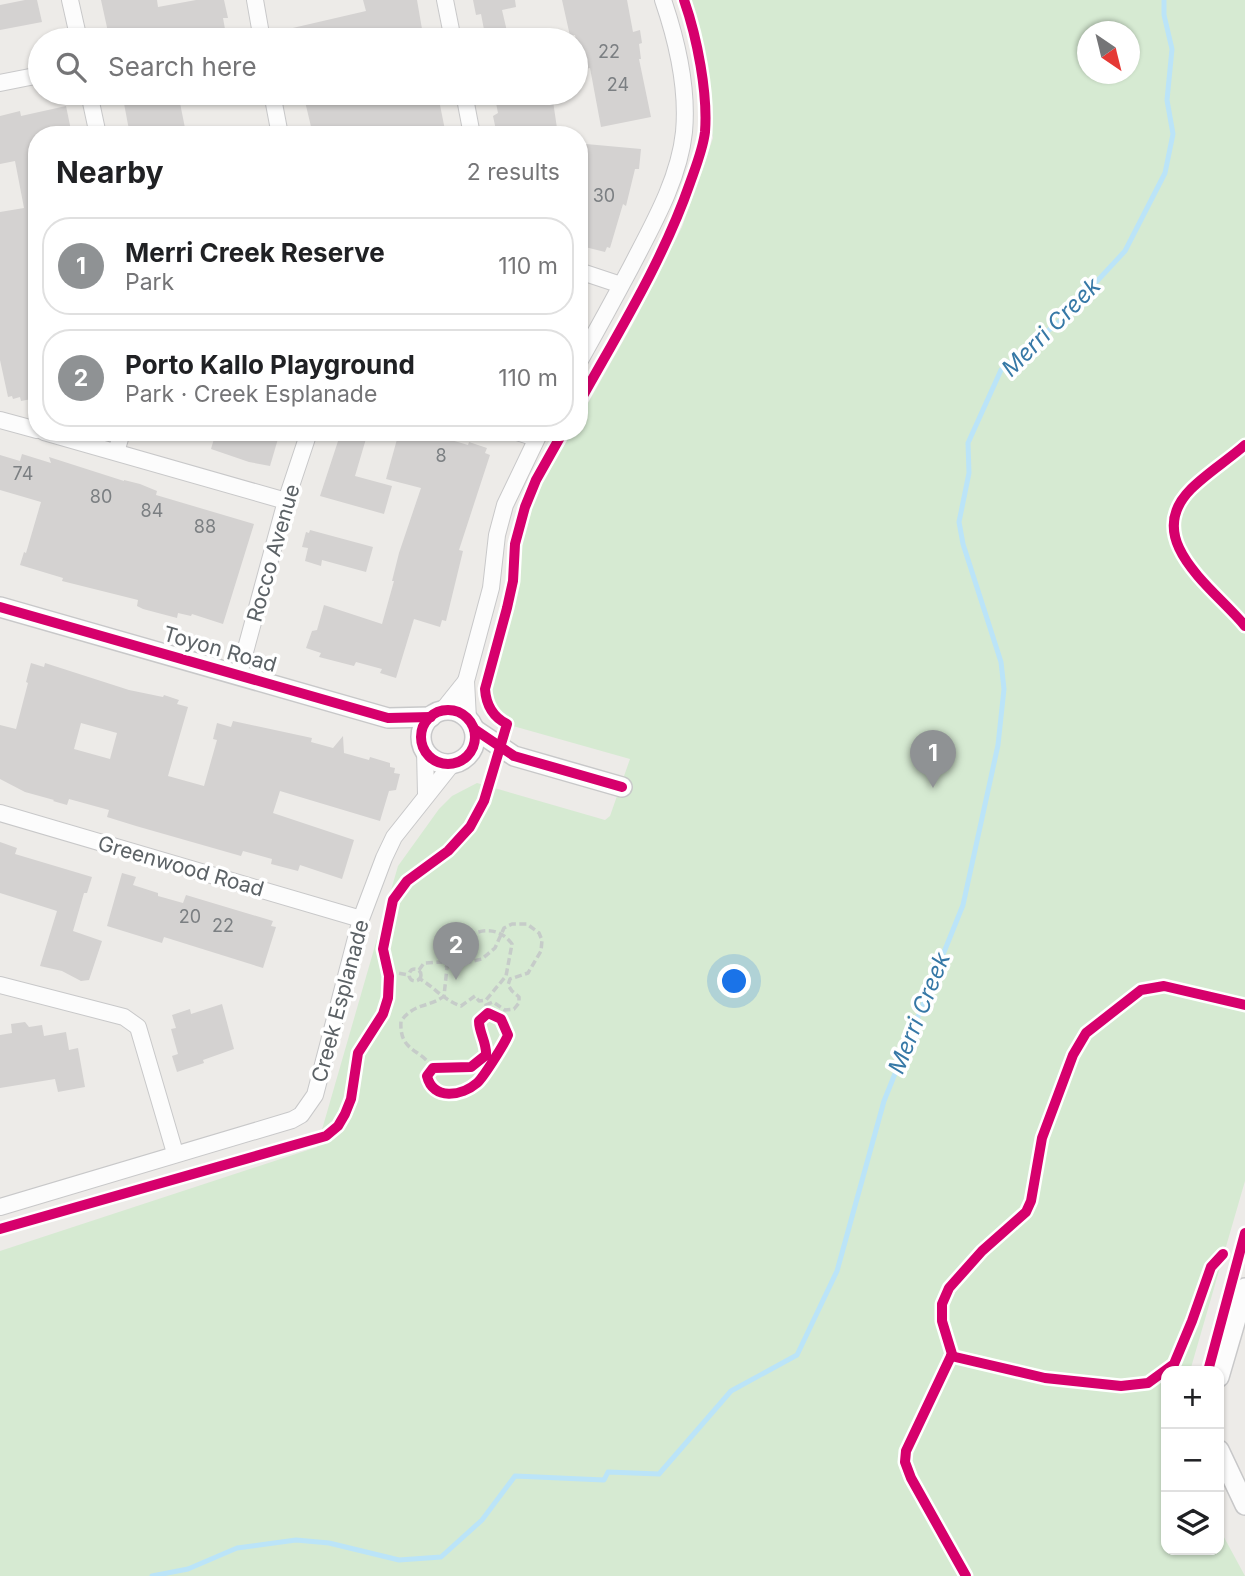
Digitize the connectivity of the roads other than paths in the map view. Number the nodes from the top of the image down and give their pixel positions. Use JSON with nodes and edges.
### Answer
{"nodes":[{"id":1,"x":70,"y":0,"type":"edge"},
{"id":2,"x":255,"y":0,"type":"edge"},
{"id":3,"x":445,"y":0,"type":"edge"},
{"id":4,"x":663,"y":0,"type":"edge"},
{"id":5,"x":76,"y":28,"type":"edge"},
{"id":6,"x":260,"y":28,"type":"edge"},
{"id":7,"x":451,"y":28,"type":"edge"},
{"id":8,"x":28,"y":77,"type":"edge"},
{"id":9,"x":0,"y":83,"type":"edge"},
{"id":10,"x":92,"y":105,"type":"edge"},
{"id":11,"x":274,"y":105,"type":"edge"},
{"id":12,"x":466,"y":105,"type":"edge"},
{"id":13,"x":96,"y":126,"type":"edge"},
{"id":14,"x":278,"y":126,"type":"edge"},
{"id":15,"x":470,"y":126,"type":"edge"},
{"id":16,"x":588,"y":274,"type":"edge"},
{"id":17,"x":621,"y":285,"type":"junction"},
{"id":18,"x":588,"y":346,"type":"edge"},
{"id":19,"x":0,"y":420,"type":"edge"},
{"id":20,"x":28,"y":428,"type":"edge"},
{"id":21,"x":76,"y":441,"type":"edge"},
{"id":22,"x":119,"y":441,"type":"edge"},
{"id":23,"x":306,"y":441,"type":"edge"},
{"id":24,"x":535,"y":441,"type":"edge"},
{"id":25,"x":116,"y":452,"type":"junction"},
{"id":26,"x":286,"y":501,"type":"junction"},
{"id":27,"x":0,"y":607,"type":"edge"},
{"id":28,"x":239,"y":674,"type":"junction"},
{"id":29,"x":466,"y":681,"type":"junction"},
{"id":30,"x":436,"y":714,"type":"junction"},
{"id":31,"x":388,"y":718,"type":"junction"},
{"id":32,"x":471,"y":724,"type":"junction"},
{"id":33,"x":424,"y":748,"type":"junction"},
{"id":34,"x":514,"y":755,"type":"junction"},
{"id":35,"x":459,"y":761,"type":"junction"},
{"id":36,"x":622,"y":787,"type":"dead end"},
{"id":37,"x":426,"y":794,"type":"junction"},
{"id":38,"x":0,"y":813,"type":"edge"},
{"id":39,"x":361,"y":919,"type":"junction"},
{"id":40,"x":0,"y":985,"type":"edge"},
{"id":41,"x":175,"y":1153,"type":"junction"},
{"id":42,"x":0,"y":1207,"type":"edge"},
{"id":43,"x":1245,"y":1289,"type":"edge"},
{"id":44,"x":1222,"y":1366,"type":"edge"},
{"id":45,"x":1224,"y":1461,"type":"edge"},
{"id":46,"x":1245,"y":1505,"type":"edge"}],
"edges":[{"from":1,"to":5,"type":"street"},
{"from":2,"to":6,"type":"street"},
{"from":3,"to":7,"type":"street"},
{"from":4,"to":17,"type":"street"},
{"from":8,"to":9,"type":"street"},
{"from":10,"to":13,"type":"street"},
{"from":11,"to":14,"type":"street"},
{"from":12,"to":15,"type":"street"},
{"from":16,"to":17,"type":"street"},
{"from":17,"to":18,"type":"street"},
{"from":19,"to":20,"type":"street"},
{"from":21,"to":25,"type":"street"},
{"from":22,"to":25,"type":"street"},
{"from":23,"to":26,"type":"street","name":"Rocco Avenue"},
{"from":24,"to":29,"type":"street"},
{"from":25,"to":26,"type":"street"},
{"from":26,"to":28,"type":"street","name":"Rocco Avenue"},
{"from":27,"to":28,"type":"street","name":"Toyon Road"},
{"from":28,"to":31,"type":"street","name":"Toyon Road"},
{"from":29,"to":30,"type":"street"},
{"from":29,"to":32,"type":"street"},
{"from":30,"to":31,"type":"street","name":"Toyon Road"},
{"from":30,"to":32,"type":"street"},
{"from":30,"to":33,"type":"street"},
{"from":31,"to":33,"type":"street","name":"Toyon Road"},
{"from":32,"to":34,"type":"street"},
{"from":32,"to":35,"type":"street"},
{"from":33,"to":35,"type":"street"},
{"from":33,"to":37,"type":"street"},
{"from":34,"to":35,"type":"street"},
{"from":34,"to":36,"type":"street"},
{"from":35,"to":37,"type":"street","name":"Creek Esplanade"},
{"from":37,"to":39,"type":"street","name":"Creek Esplanade"},
{"from":38,"to":39,"type":"street","name":"Greenwood Road"},
{"from":39,"to":41,"type":"street","name":"Creek Esplanade"},
{"from":40,"to":41,"type":"street"},
{"from":41,"to":42,"type":"street","name":"Creek Esplanade"},
{"from":43,"to":44,"type":"street"},
{"from":45,"to":46,"type":"street"}]}
